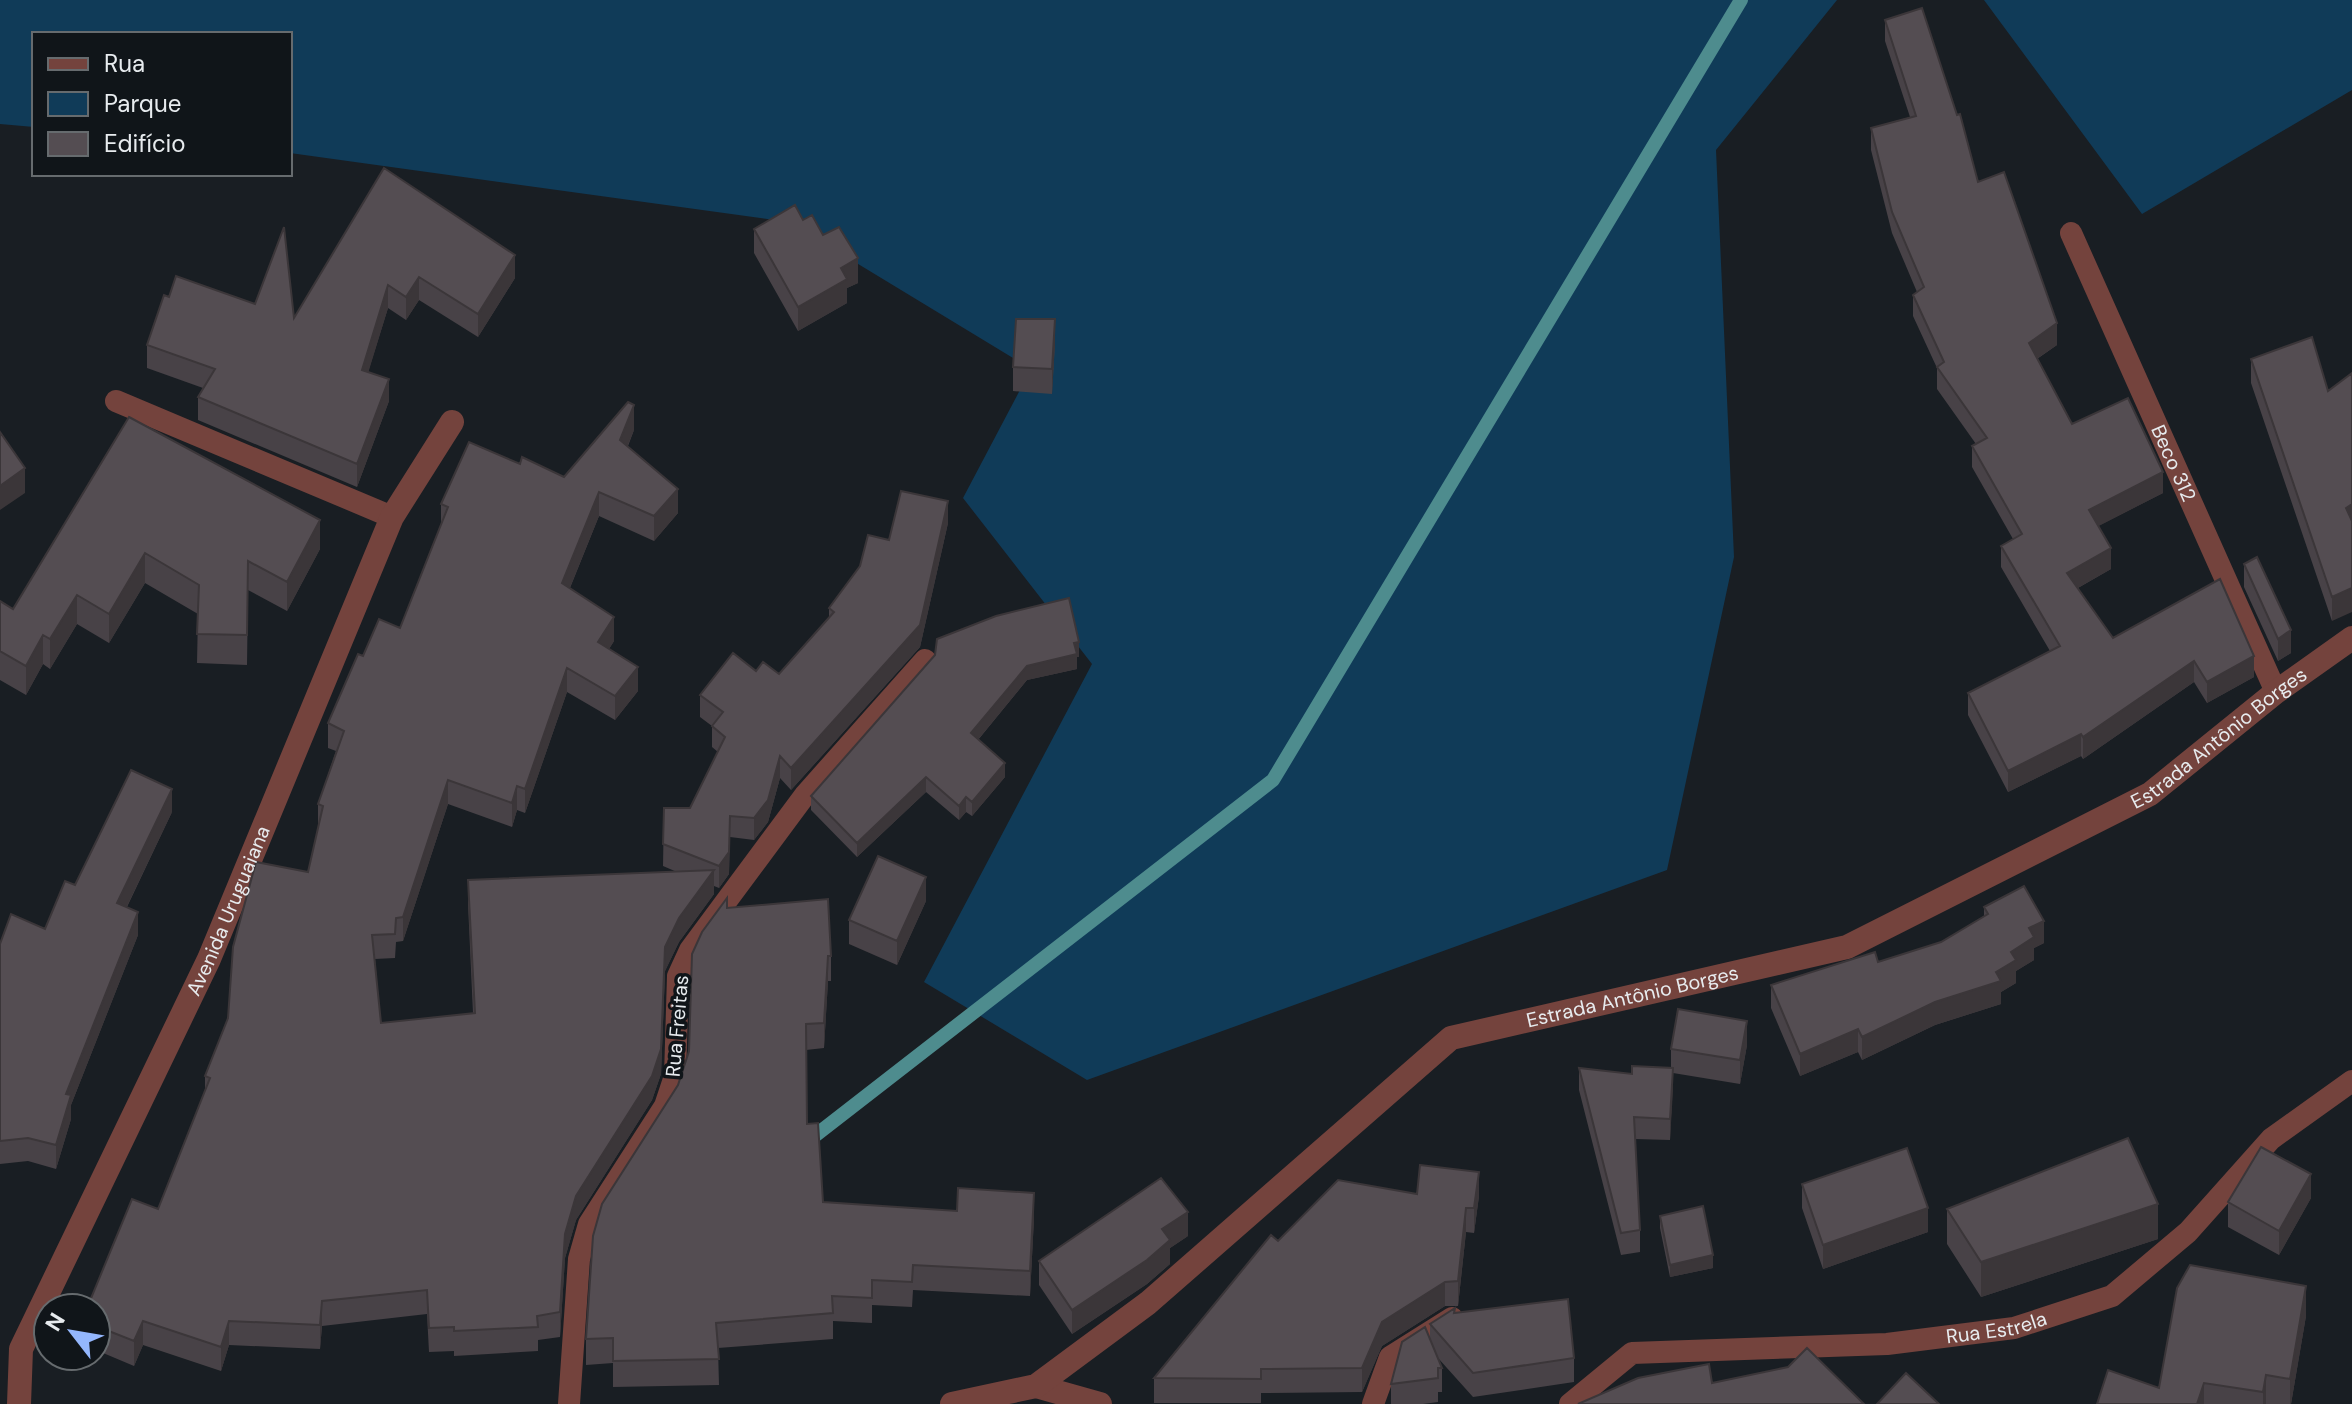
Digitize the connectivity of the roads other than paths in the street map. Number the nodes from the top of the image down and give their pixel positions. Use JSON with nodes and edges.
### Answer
{"nodes":[{"id":1,"x":2071,"y":233,"type":"dead end"},
{"id":2,"x":116,"y":401,"type":"dead end"},
{"id":3,"x":452,"y":422,"type":"dead end"},
{"id":4,"x":392,"y":517,"type":"junction"},
{"id":5,"x":2352,"y":638,"type":"edge"},
{"id":6,"x":925,"y":660,"type":"dead end"},
{"id":7,"x":2276,"y":692,"type":"junction"},
{"id":8,"x":2352,"y":1081,"type":"edge"},
{"id":9,"x":1452,"y":1318,"type":"edge"},
{"id":10,"x":1036,"y":1386,"type":"junction"},
{"id":11,"x":19,"y":1404,"type":"edge"},
{"id":12,"x":569,"y":1404,"type":"edge"},
{"id":13,"x":952,"y":1404,"type":"edge"},
{"id":14,"x":1100,"y":1404,"type":"edge"},
{"id":15,"x":1373,"y":1404,"type":"edge"},
{"id":16,"x":1570,"y":1404,"type":"edge"}],
"edges":[{"from":1,"to":7,"type":"lane","name":"Beco 312"},
{"from":2,"to":4,"type":"lane"},
{"from":3,"to":4,"type":"street","name":"Avenida Uruguaiana"},
{"from":4,"to":11,"type":"street","name":"Avenida Uruguaiana"},
{"from":5,"to":7,"type":"street","name":"Estrada Antônio Borges"},
{"from":6,"to":12,"type":"lane","name":"Rua Freitas"},
{"from":7,"to":10,"type":"street","name":"Estrada Antônio Borges"},
{"from":8,"to":16,"type":"lane","name":"Rua Estrela"},
{"from":9,"to":15,"type":"lane"},
{"from":10,"to":13,"type":"street","name":"Estrada Antônio Borges"},
{"from":10,"to":14,"type":"street"}]}
